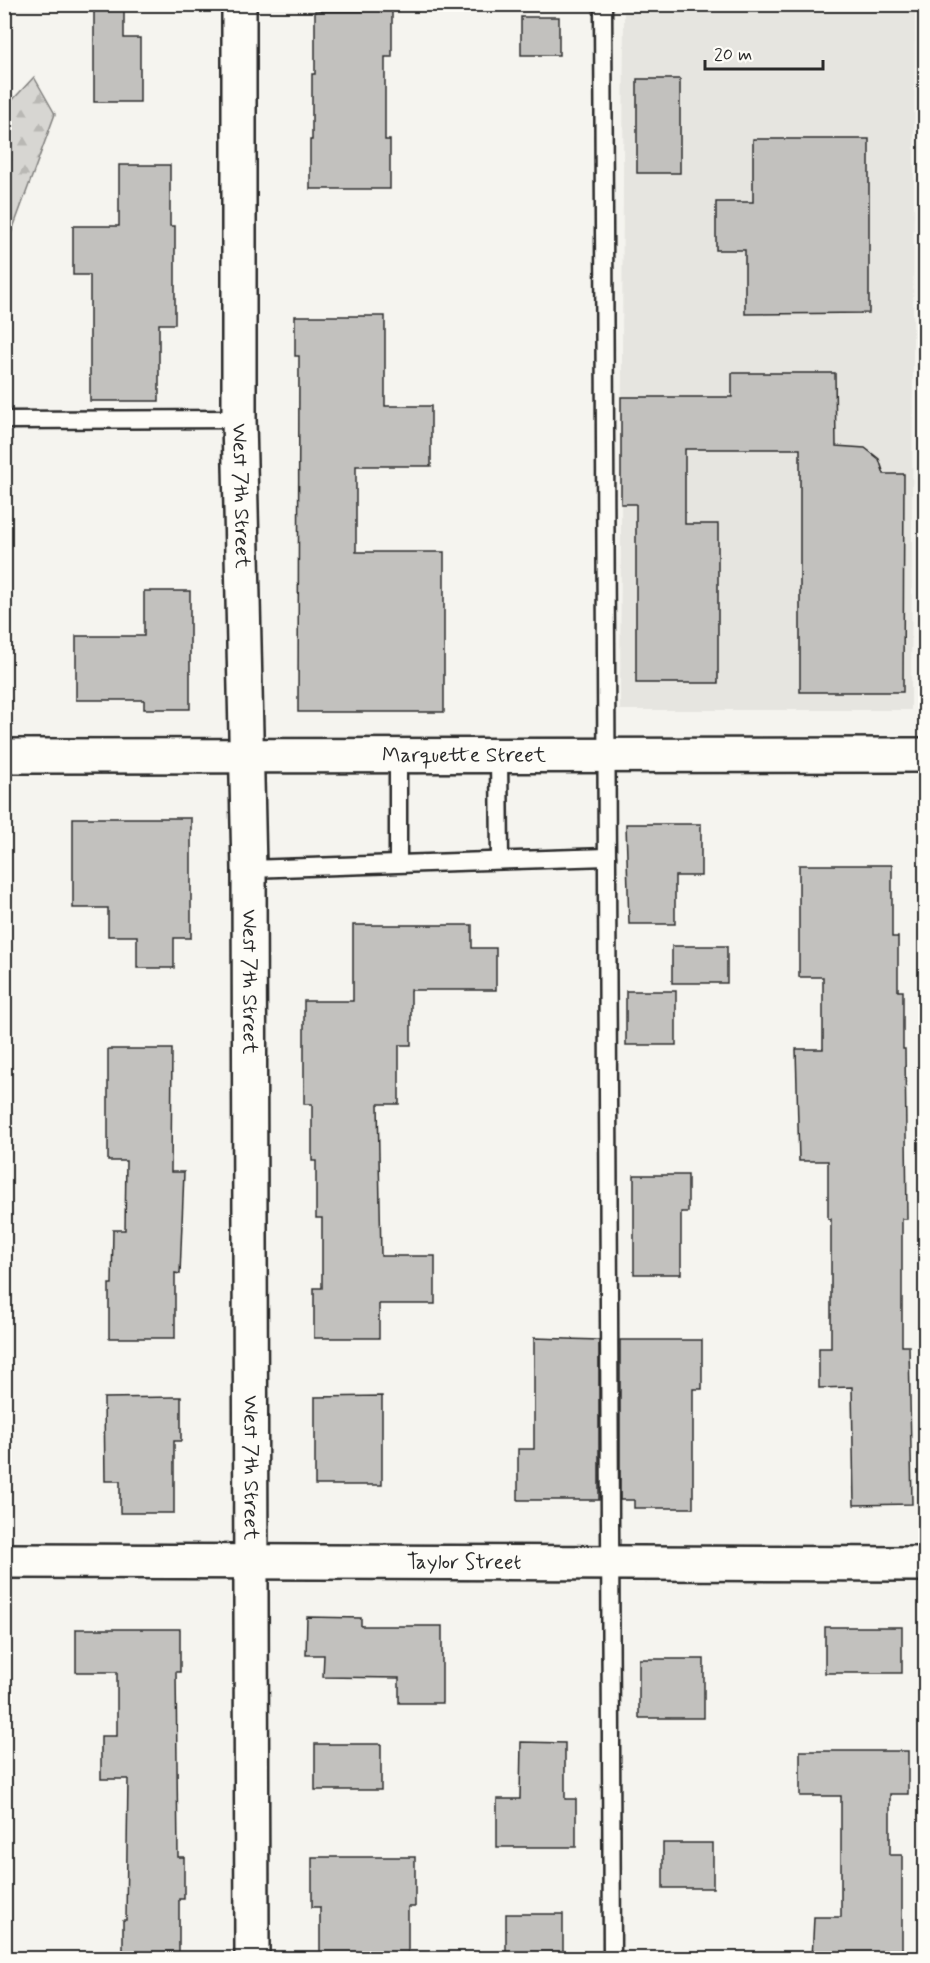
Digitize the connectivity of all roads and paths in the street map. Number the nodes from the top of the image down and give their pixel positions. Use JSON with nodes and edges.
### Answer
{"nodes":[{"id":1,"x":239,"y":4,"type":"edge"},
{"id":2,"x":603,"y":4,"type":"edge"},
{"id":3,"x":239,"y":419,"type":"junction"},
{"id":4,"x":4,"y":420,"type":"edge"},
{"id":5,"x":606,"y":755,"type":"junction"},
{"id":6,"x":926,"y":755,"type":"edge"},
{"id":7,"x":4,"y":756,"type":"edge"},
{"id":8,"x":247,"y":756,"type":"junction"},
{"id":9,"x":398,"y":756,"type":"junction"},
{"id":10,"x":499,"y":756,"type":"junction"},
{"id":11,"x":607,"y":857,"type":"junction"},
{"id":12,"x":500,"y":860,"type":"junction"},
{"id":13,"x":398,"y":863,"type":"junction"},
{"id":14,"x":249,"y":869,"type":"junction"},
{"id":15,"x":4,"y":1561,"type":"edge"},
{"id":16,"x":251,"y":1562,"type":"junction"},
{"id":17,"x":610,"y":1563,"type":"junction"},
{"id":18,"x":926,"y":1564,"type":"edge"},
{"id":19,"x":252,"y":1959,"type":"edge"},
{"id":20,"x":612,"y":1959,"type":"edge"}],
"edges":[{"from":1,"to":3,"type":"street","name":"West 7th Street"},
{"from":2,"to":5,"type":"lane"},
{"from":3,"to":4,"type":"lane"},
{"from":3,"to":8,"type":"street","name":"West 7th Street"},
{"from":5,"to":6,"type":"street","name":"Marquette Street"},
{"from":5,"to":10,"type":"street","name":"Marquette Street"},
{"from":5,"to":11,"type":"lane"},
{"from":7,"to":8,"type":"street","name":"Marquette Street"},
{"from":8,"to":9,"type":"street","name":"Marquette Street"},
{"from":8,"to":14,"type":"street","name":"West 7th Street"},
{"from":9,"to":10,"type":"street","name":"Marquette Street"},
{"from":9,"to":13,"type":"lane"},
{"from":10,"to":12,"type":"lane"},
{"from":11,"to":12,"type":"lane"},
{"from":11,"to":17,"type":"lane"},
{"from":12,"to":13,"type":"lane"},
{"from":13,"to":14,"type":"lane"},
{"from":14,"to":16,"type":"street","name":"West 7th Street"},
{"from":15,"to":16,"type":"street","name":"Taylor Street"},
{"from":16,"to":17,"type":"street","name":"Taylor Street"},
{"from":16,"to":19,"type":"street","name":"West 7th Street"},
{"from":17,"to":18,"type":"street","name":"Taylor Street"},
{"from":17,"to":20,"type":"lane"}]}
